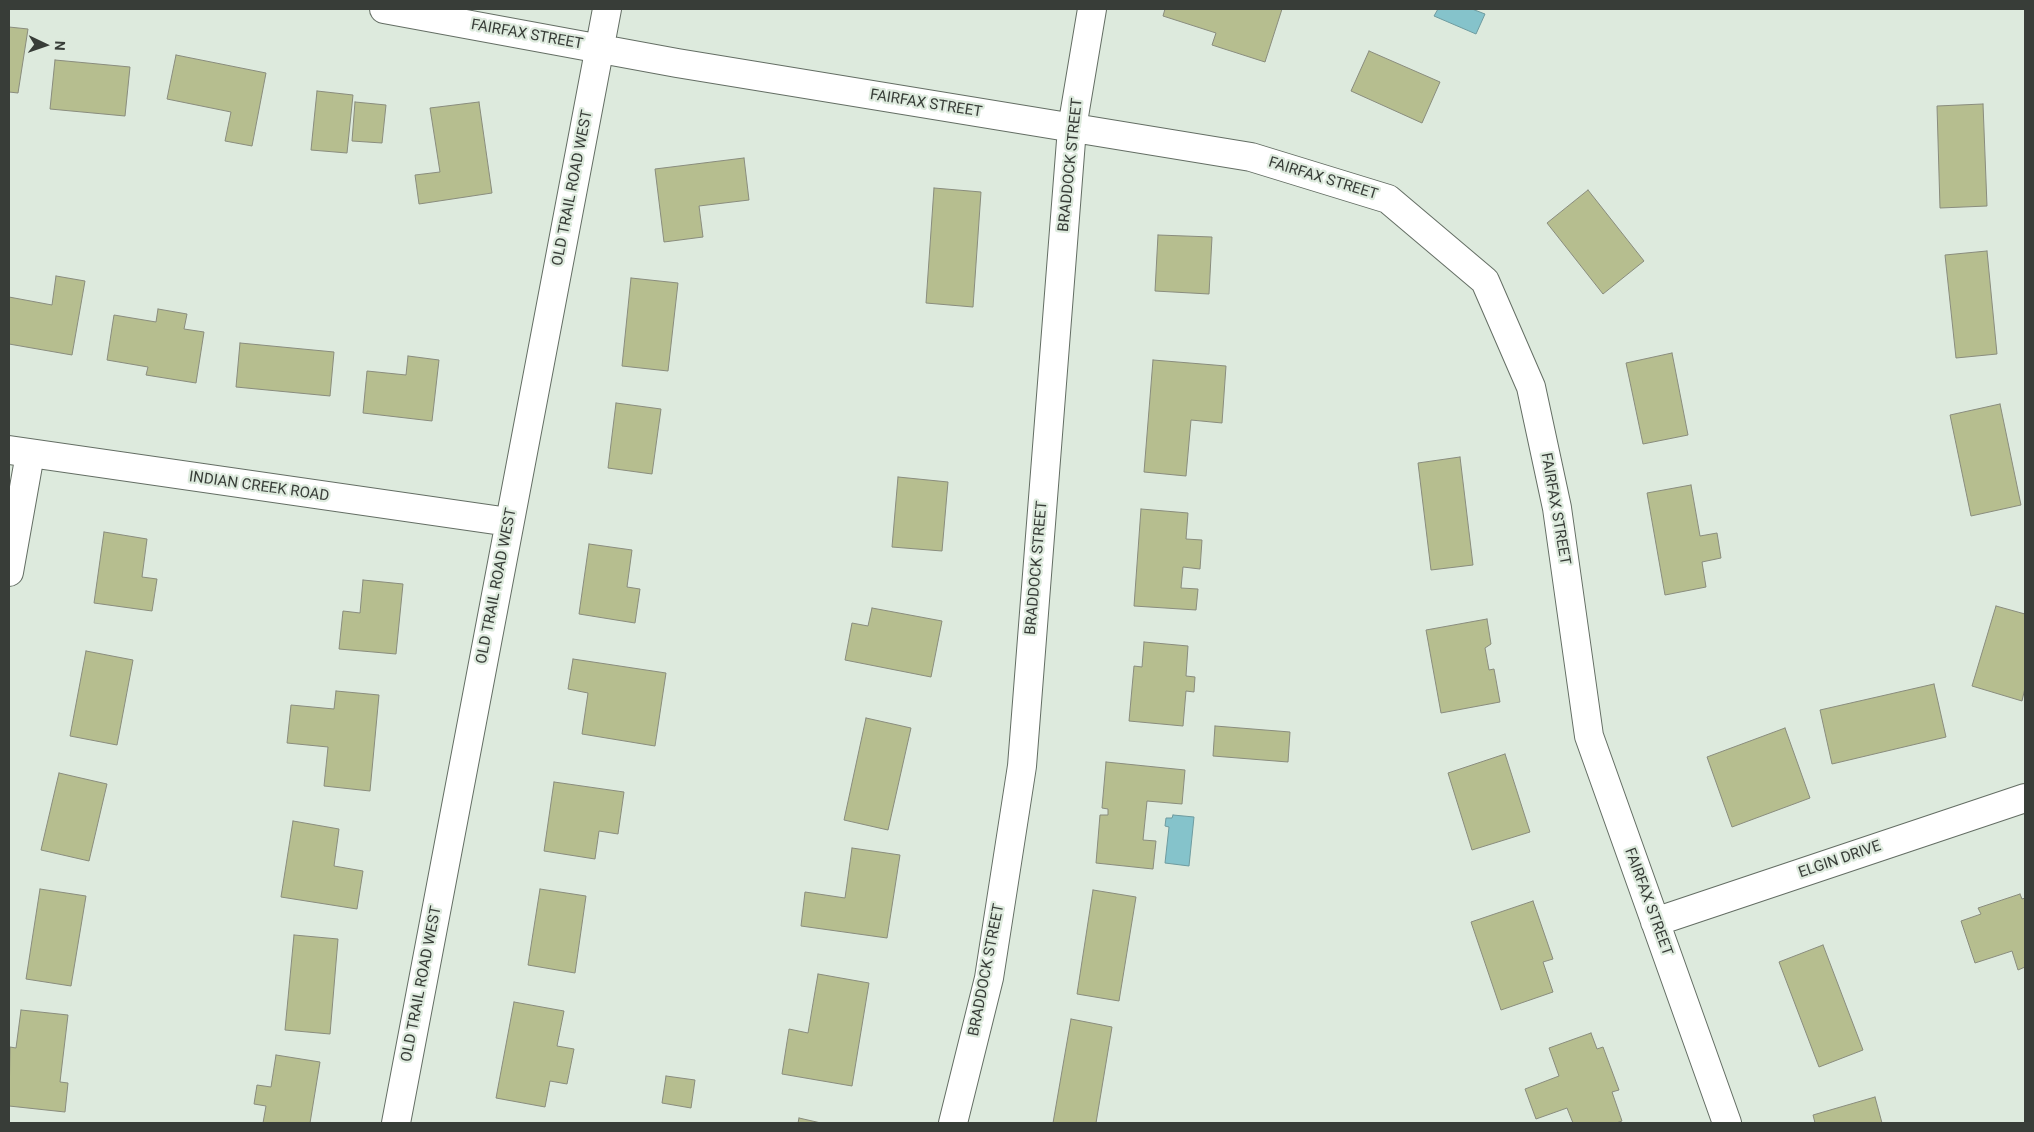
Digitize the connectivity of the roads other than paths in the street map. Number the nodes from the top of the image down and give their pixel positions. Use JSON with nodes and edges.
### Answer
{"nodes":[{"id":1,"x":384,"y":9,"type":"edge"},
{"id":2,"x":607,"y":9,"type":"edge"},
{"id":3,"x":1092,"y":9,"type":"edge"},
{"id":4,"x":600,"y":48,"type":"junction"},
{"id":5,"x":1072,"y":128,"type":"junction"},
{"id":6,"x":19,"y":452,"type":"edge"},
{"id":7,"x":509,"y":522,"type":"junction"},
{"id":8,"x":9,"y":572,"type":"edge"},
{"id":9,"x":2025,"y":798,"type":"edge"},
{"id":10,"x":1656,"y":922,"type":"junction"},
{"id":11,"x":396,"y":1123,"type":"edge"},
{"id":12,"x":953,"y":1123,"type":"edge"},
{"id":13,"x":1727,"y":1123,"type":"edge"}],
"edges":[{"from":1,"to":4,"type":"street","name":"FAIRFAX STREET"},
{"from":2,"to":4,"type":"street","name":"OLD TRAIL ROAD WEST"},
{"from":3,"to":5,"type":"street","name":"BRADDOCK STREET"},
{"from":4,"to":5,"type":"street","name":"FAIRFAX STREET"},
{"from":4,"to":7,"type":"street","name":"OLD TRAIL ROAD WEST"},
{"from":5,"to":10,"type":"street","name":"FAIRFAX STREET"},
{"from":5,"to":12,"type":"street","name":"BRADDOCK STREET"},
{"from":6,"to":7,"type":"street","name":"INDIAN CREEK ROAD"},
{"from":6,"to":8,"type":"street"},
{"from":7,"to":11,"type":"street","name":"OLD TRAIL ROAD WEST"},
{"from":9,"to":10,"type":"street","name":"ELGIN DRIVE"},
{"from":10,"to":13,"type":"street","name":"FAIRFAX STREET"}]}
